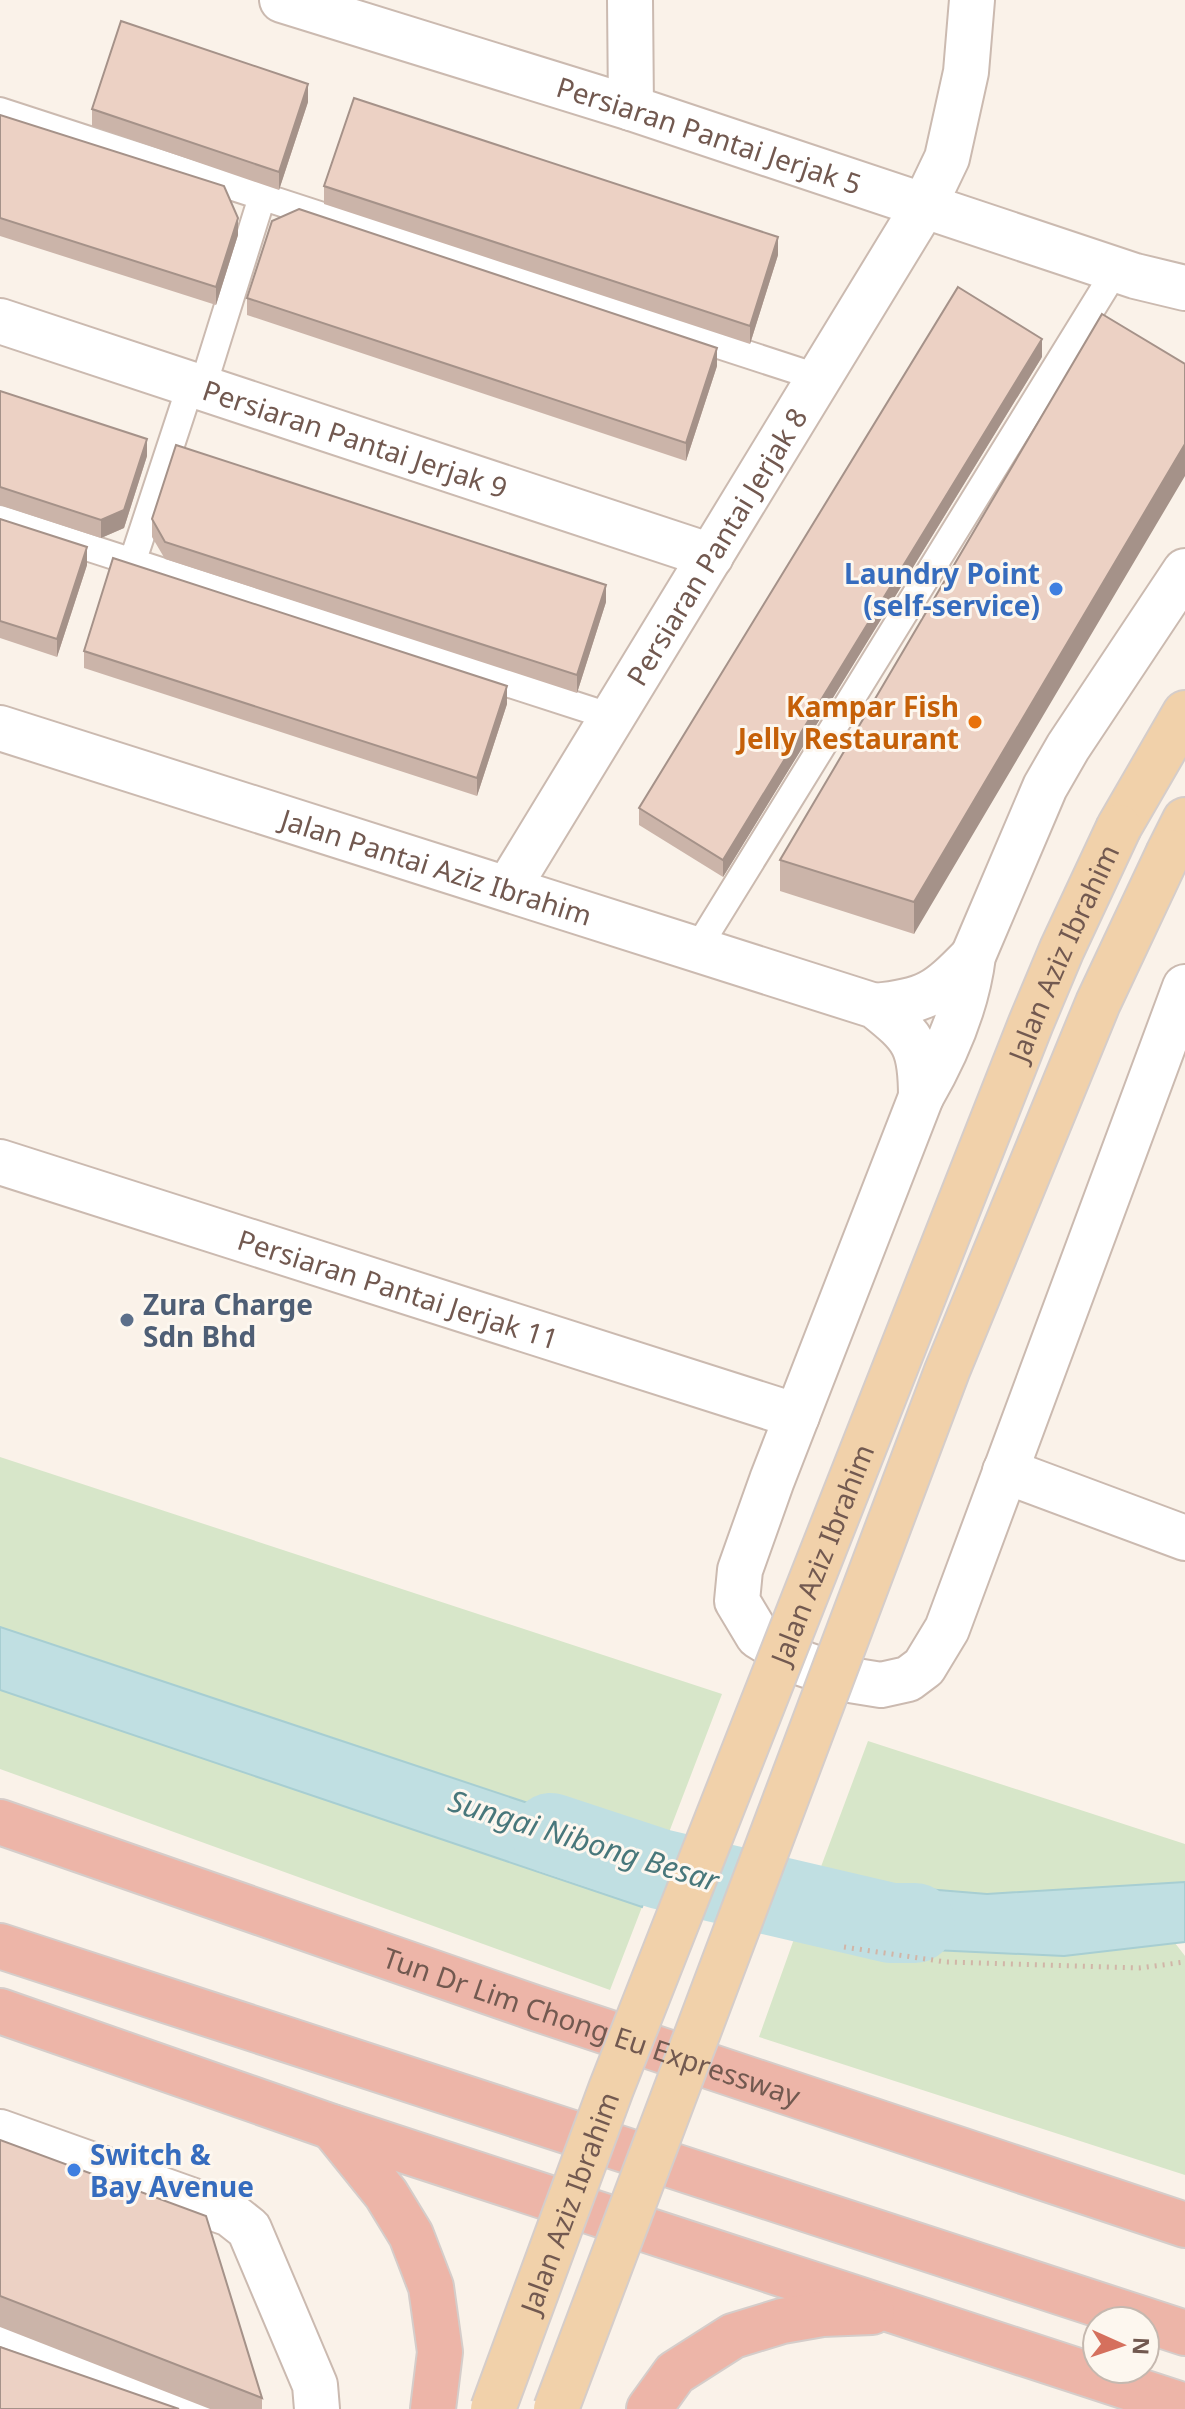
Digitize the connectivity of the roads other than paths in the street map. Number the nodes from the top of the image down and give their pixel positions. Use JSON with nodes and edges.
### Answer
{"nodes":[{"id":1,"x":630,"y":0,"type":"edge"},
{"id":2,"x":972,"y":0,"type":"edge"},
{"id":3,"x":306,"y":4,"type":"edge"},
{"id":4,"x":631,"y":108,"type":"junction"},
{"id":5,"x":0,"y":111,"type":"edge"},
{"id":6,"x":262,"y":197,"type":"junction"},
{"id":7,"x":925,"y":204,"type":"junction"},
{"id":8,"x":1126,"y":272,"type":"junction"},
{"id":9,"x":1185,"y":288,"type":"edge"},
{"id":10,"x":1185,"y":314,"type":"edge"},
{"id":11,"x":0,"y":321,"type":"edge"},
{"id":12,"x":820,"y":378,"type":"junction"},
{"id":13,"x":197,"y":386,"type":"junction"},
{"id":14,"x":0,"y":519,"type":"edge"},
{"id":15,"x":711,"y":556,"type":"junction"},
{"id":16,"x":132,"y":563,"type":"junction"},
{"id":17,"x":1185,"y":571,"type":"edge"},
{"id":18,"x":1185,"y":713,"type":"edge"},
{"id":19,"x":612,"y":717,"type":"junction"},
{"id":20,"x":0,"y":728,"type":"edge"},
{"id":21,"x":1177,"y":836,"type":"edge"},
{"id":22,"x":508,"y":888,"type":"junction"},
{"id":23,"x":697,"y":949,"type":"junction"},
{"id":24,"x":973,"y":956,"type":"junction"},
{"id":25,"x":1185,"y":987,"type":"edge"},
{"id":26,"x":875,"y":1006,"type":"junction"},
{"id":27,"x":921,"y":1097,"type":"junction"},
{"id":28,"x":0,"y":1162,"type":"edge"},
{"id":29,"x":797,"y":1416,"type":"junction"},
{"id":30,"x":1005,"y":1471,"type":"junction"},
{"id":31,"x":1185,"y":1538,"type":"edge"},
{"id":32,"x":0,"y":1822,"type":"edge"},
{"id":33,"x":0,"y":1946,"type":"edge"},
{"id":34,"x":0,"y":2011,"type":"edge"},
{"id":35,"x":332,"y":2127,"type":"junction"},
{"id":36,"x":0,"y":2132,"type":"edge"},
{"id":37,"x":1185,"y":2225,"type":"edge"},
{"id":38,"x":898,"y":2311,"type":"junction"},
{"id":39,"x":0,"y":2332,"type":"edge"},
{"id":40,"x":1185,"y":2333,"type":"edge"},
{"id":41,"x":1185,"y":2406,"type":"edge"},
{"id":42,"x":206,"y":2409,"type":"edge"},
{"id":43,"x":317,"y":2409,"type":"edge"},
{"id":44,"x":433,"y":2409,"type":"edge"},
{"id":45,"x":493,"y":2409,"type":"edge"},
{"id":46,"x":556,"y":2409,"type":"edge"},
{"id":47,"x":649,"y":2409,"type":"edge"}],
"edges":[{"from":1,"to":4,"type":"street"},
{"from":2,"to":7,"type":"street","name":"Persiaran Pantai Jerjak 8"},
{"from":3,"to":4,"type":"street","name":"Persiaran Pantai Jerjak 5"},
{"from":4,"to":7,"type":"street","name":"Persiaran Pantai Jerjak 5"},
{"from":5,"to":6,"type":"lane"},
{"from":6,"to":12,"type":"lane"},
{"from":6,"to":13,"type":"lane"},
{"from":7,"to":8,"type":"street","name":"Persiaran Pantai Jerjak 5"},
{"from":7,"to":12,"type":"street","name":"Persiaran Pantai Jerjak 8"},
{"from":8,"to":9,"type":"street","name":"Persiaran Pantai Jerjak 5"},
{"from":8,"to":10,"type":"street","name":"Persiaran Pantai Jerjak 5"},
{"from":8,"to":23,"type":"lane"},
{"from":11,"to":13,"type":"street","name":"Persiaran Pantai Jerjak 9"},
{"from":12,"to":15,"type":"street","name":"Persiaran Pantai Jerjak 8"},
{"from":13,"to":15,"type":"street","name":"Persiaran Pantai Jerjak 9"},
{"from":13,"to":16,"type":"lane"},
{"from":14,"to":16,"type":"lane"},
{"from":15,"to":19,"type":"street","name":"Persiaran Pantai Jerjak 8"},
{"from":16,"to":19,"type":"lane"},
{"from":17,"to":24,"type":"street"},
{"from":18,"to":45,"type":"main road","name":"Jalan Aziz Ibrahim","bridge":true},
{"from":19,"to":22,"type":"street","name":"Persiaran Pantai Jerjak 8"},
{"from":20,"to":22,"type":"street","name":"Jalan Pantai Aziz Ibrahim"},
{"from":21,"to":46,"type":"main road","name":"Jalan Aziz Ibrahim","bridge":true},
{"from":22,"to":23,"type":"street","name":"Jalan Pantai Aziz Ibrahim"},
{"from":23,"to":26,"type":"street","name":"Jalan Pantai Aziz Ibrahim"},
{"from":24,"to":26,"type":"street","name":"Jalan Pantai Aziz Ibrahim"},
{"from":24,"to":27,"type":"street"},
{"from":25,"to":30,"type":"street"},
{"from":26,"to":27,"type":"street","name":"Jalan Pantai Aziz Ibrahim"},
{"from":27,"to":29,"type":"street"},
{"from":28,"to":29,"type":"street","name":"Persiaran Pantai Jerjak 11"},
{"from":29,"to":30,"type":"street"},
{"from":30,"to":31,"type":"street"},
{"from":32,"to":37,"type":"highway","name":"Tun Dr Lim Chong Eu Expressway"},
{"from":33,"to":40,"type":"highway"},
{"from":34,"to":35,"type":"highway"},
{"from":35,"to":38,"type":"highway"},
{"from":35,"to":44,"type":"highway"},
{"from":36,"to":43,"type":"street"},
{"from":38,"to":41,"type":"highway"},
{"from":38,"to":47,"type":"highway"},
{"from":39,"to":42,"type":"lane"}]}
